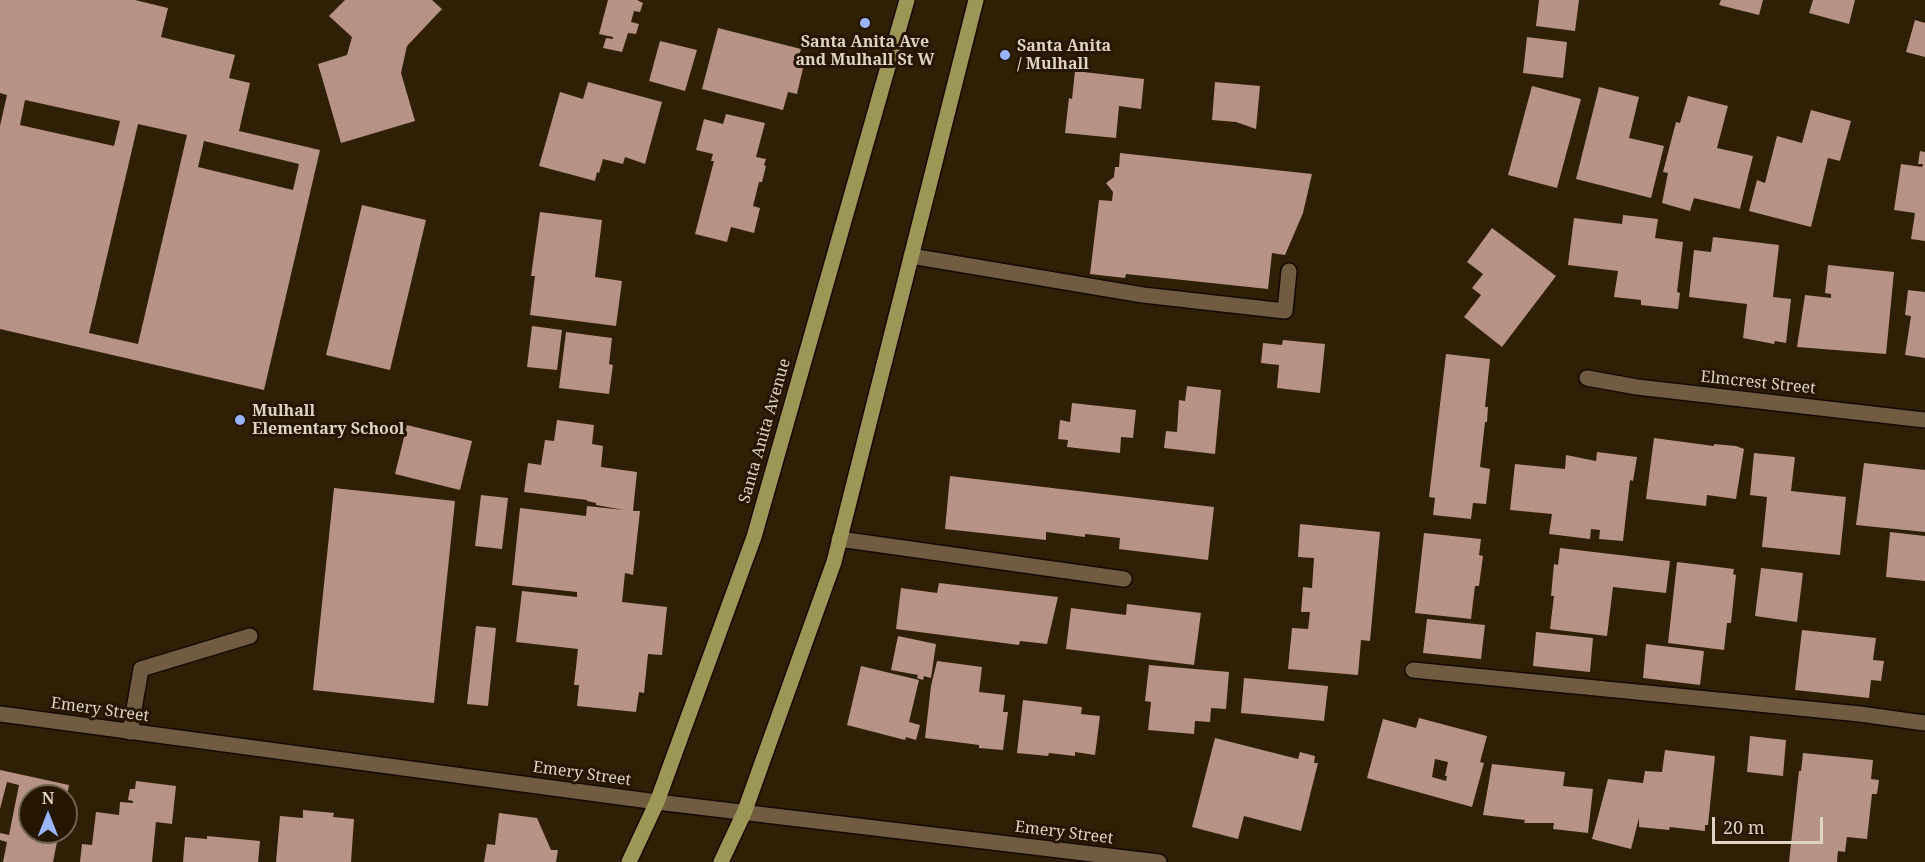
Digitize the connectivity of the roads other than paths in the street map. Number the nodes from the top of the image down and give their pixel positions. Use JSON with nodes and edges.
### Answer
{"nodes":[{"id":1,"x":907,"y":0,"type":"edge"},
{"id":2,"x":976,"y":0,"type":"edge"},
{"id":3,"x":911,"y":256,"type":"junction"},
{"id":4,"x":1289,"y":271,"type":"dead end"},
{"id":5,"x":1587,"y":378,"type":"dead end"},
{"id":6,"x":1925,"y":420,"type":"edge"},
{"id":7,"x":839,"y":539,"type":"junction"},
{"id":8,"x":1124,"y":579,"type":"dead end"},
{"id":9,"x":250,"y":636,"type":"dead end"},
{"id":10,"x":1413,"y":670,"type":"dead end"},
{"id":11,"x":0,"y":714,"type":"edge"},
{"id":12,"x":1925,"y":723,"type":"edge"},
{"id":13,"x":130,"y":732,"type":"junction"},
{"id":14,"x":657,"y":802,"type":"junction"},
{"id":15,"x":744,"y":813,"type":"junction"},
{"id":16,"x":629,"y":862,"type":"edge"},
{"id":17,"x":721,"y":862,"type":"edge"},
{"id":18,"x":1160,"y":862,"type":"edge"}],
"edges":[{"from":1,"to":14,"type":"main road","name":"Santa Anita Avenue"},
{"from":2,"to":3,"type":"main road"},
{"from":3,"to":4,"type":"street"},
{"from":3,"to":7,"type":"main road"},
{"from":5,"to":6,"type":"street","name":"Elmcrest Street"},
{"from":7,"to":8,"type":"street"},
{"from":7,"to":15,"type":"main road"},
{"from":9,"to":13,"type":"street"},
{"from":10,"to":12,"type":"street"},
{"from":11,"to":13,"type":"street","name":"Emery Street"},
{"from":13,"to":14,"type":"street","name":"Emery Street"},
{"from":14,"to":15,"type":"street","name":"Emery Street"},
{"from":14,"to":16,"type":"main road","name":"Santa Anita Avenue"},
{"from":15,"to":17,"type":"main road"},
{"from":15,"to":18,"type":"street","name":"Emery Street"}]}
